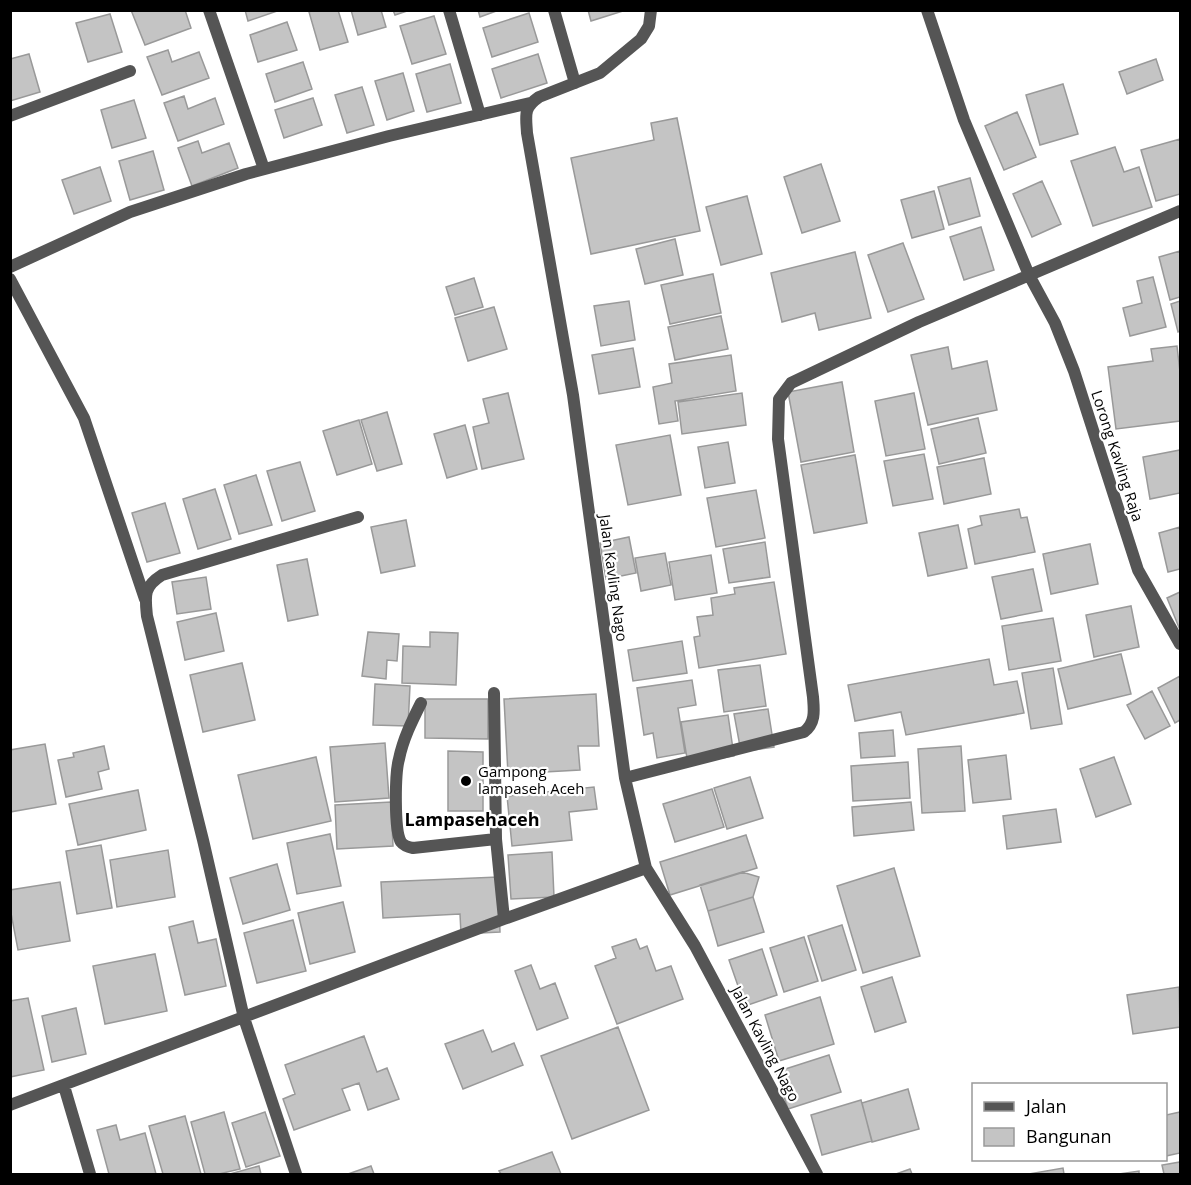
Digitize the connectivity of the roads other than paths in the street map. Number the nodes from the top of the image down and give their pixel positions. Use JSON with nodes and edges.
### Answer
{"nodes":[{"id":1,"x":209,"y":10,"type":"edge"},
{"id":2,"x":449,"y":10,"type":"edge"},
{"id":3,"x":554,"y":10,"type":"edge"},
{"id":4,"x":651,"y":10,"type":"edge"},
{"id":5,"x":927,"y":10,"type":"edge"},
{"id":6,"x":130,"y":71,"type":"dead end"},
{"id":7,"x":575,"y":83,"type":"junction"},
{"id":8,"x":530,"y":103,"type":"junction"},
{"id":9,"x":480,"y":115,"type":"junction"},
{"id":10,"x":10,"y":116,"type":"edge"},
{"id":11,"x":264,"y":170,"type":"junction"},
{"id":12,"x":1180,"y":211,"type":"edge"},
{"id":13,"x":10,"y":267,"type":"edge"},
{"id":14,"x":1029,"y":275,"type":"junction"},
{"id":15,"x":10,"y":279,"type":"edge"},
{"id":16,"x":358,"y":517,"type":"dead end"},
{"id":17,"x":145,"y":599,"type":"junction"},
{"id":18,"x":1180,"y":644,"type":"edge"},
{"id":19,"x":494,"y":693,"type":"dead end"},
{"id":20,"x":421,"y":703,"type":"dead end"},
{"id":21,"x":625,"y":778,"type":"junction"},
{"id":22,"x":496,"y":839,"type":"junction"},
{"id":23,"x":646,"y":868,"type":"junction"},
{"id":24,"x":504,"y":919,"type":"junction"},
{"id":25,"x":244,"y":1018,"type":"junction"},
{"id":26,"x":64,"y":1086,"type":"junction"},
{"id":27,"x":10,"y":1105,"type":"edge"},
{"id":28,"x":90,"y":1174,"type":"edge"},
{"id":29,"x":296,"y":1174,"type":"edge"},
{"id":30,"x":817,"y":1174,"type":"edge"}],
"edges":[{"from":1,"to":11,"type":"street"},
{"from":2,"to":9,"type":"street"},
{"from":3,"to":7,"type":"street"},
{"from":4,"to":7,"type":"street"},
{"from":5,"to":14,"type":"street","name":"Lorong Kavling Raja"},
{"from":6,"to":10,"type":"street"},
{"from":7,"to":8,"type":"street"},
{"from":8,"to":9,"type":"street"},
{"from":8,"to":21,"type":"street","name":"Jalan Kavling Nago"},
{"from":9,"to":11,"type":"street"},
{"from":11,"to":13,"type":"street"},
{"from":12,"to":14,"type":"street"},
{"from":14,"to":18,"type":"street","name":"Lorong Kavling Raja"},
{"from":14,"to":21,"type":"street"},
{"from":15,"to":17,"type":"street"},
{"from":16,"to":17,"type":"street"},
{"from":17,"to":25,"type":"street"},
{"from":19,"to":22,"type":"street"},
{"from":20,"to":22,"type":"street"},
{"from":21,"to":23,"type":"street","name":"Jalan Kavling Nago"},
{"from":22,"to":24,"type":"street"},
{"from":23,"to":24,"type":"street"},
{"from":23,"to":30,"type":"street","name":"Jalan Kavling Nago"},
{"from":24,"to":25,"type":"street"},
{"from":25,"to":26,"type":"street"},
{"from":25,"to":29,"type":"street"},
{"from":26,"to":27,"type":"street"},
{"from":26,"to":28,"type":"street"}]}
